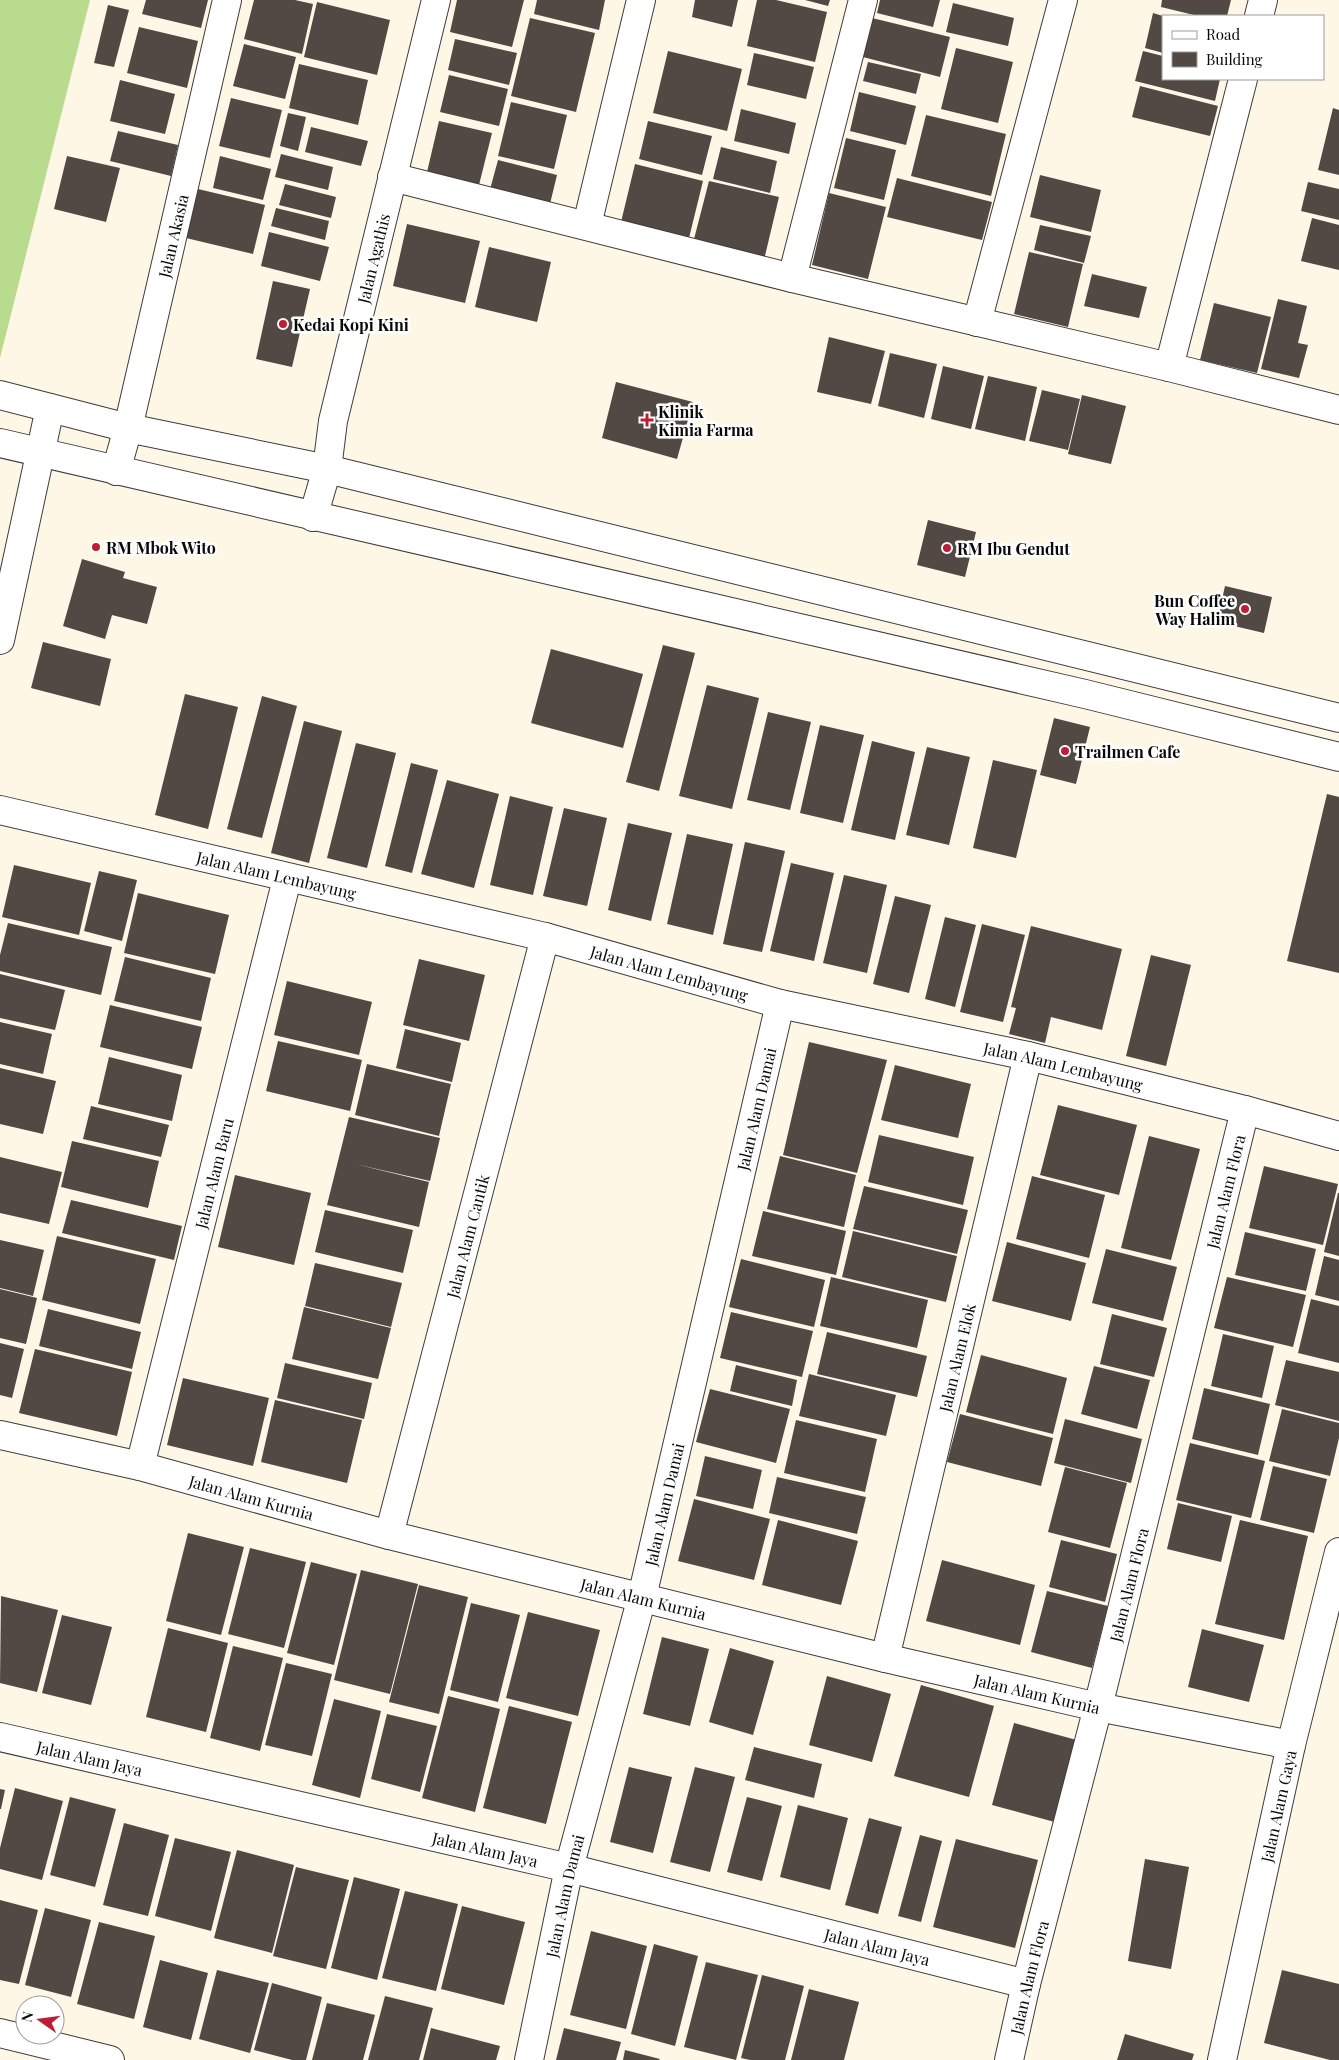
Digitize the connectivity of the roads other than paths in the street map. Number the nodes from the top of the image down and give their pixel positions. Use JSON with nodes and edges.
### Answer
{"nodes":[{"id":1,"x":227,"y":0,"type":"edge"},
{"id":2,"x":436,"y":0,"type":"edge"},
{"id":3,"x":642,"y":0,"type":"edge"},
{"id":4,"x":862,"y":0,"type":"edge"},
{"id":5,"x":1063,"y":0,"type":"edge"},
{"id":6,"x":1263,"y":0,"type":"edge"},
{"id":7,"x":1258,"y":15,"type":"edge"},
{"id":8,"x":1242,"y":80,"type":"edge"},
{"id":9,"x":392,"y":177,"type":"junction"},
{"id":10,"x":587,"y":225,"type":"junction"},
{"id":11,"x":792,"y":278,"type":"junction"},
{"id":12,"x":977,"y":322,"type":"junction"},
{"id":13,"x":1169,"y":367,"type":"junction"},
{"id":14,"x":0,"y":395,"type":"edge"},
{"id":15,"x":50,"y":408,"type":"junction"},
{"id":16,"x":1339,"y":410,"type":"edge"},
{"id":17,"x":128,"y":428,"type":"junction"},
{"id":18,"x":0,"y":443,"type":"edge"},
{"id":19,"x":41,"y":453,"type":"junction"},
{"id":20,"x":327,"y":469,"type":"junction"},
{"id":21,"x":116,"y":471,"type":"junction"},
{"id":22,"x":313,"y":517,"type":"junction"},
{"id":23,"x":0,"y":640,"type":"edge"},
{"id":24,"x":1339,"y":718,"type":"edge"},
{"id":25,"x":1339,"y":757,"type":"edge"},
{"id":26,"x":0,"y":810,"type":"edge"},
{"id":27,"x":287,"y":879,"type":"junction"},
{"id":28,"x":545,"y":938,"type":"junction"},
{"id":29,"x":780,"y":1004,"type":"junction"},
{"id":30,"x":1028,"y":1056,"type":"junction"},
{"id":31,"x":1245,"y":1110,"type":"junction"},
{"id":32,"x":1339,"y":1136,"type":"edge"},
{"id":33,"x":0,"y":1435,"type":"edge"},
{"id":34,"x":140,"y":1466,"type":"junction"},
{"id":35,"x":388,"y":1535,"type":"junction"},
{"id":36,"x":1339,"y":1552,"type":"edge"},
{"id":37,"x":642,"y":1597,"type":"junction"},
{"id":38,"x":885,"y":1658,"type":"junction"},
{"id":39,"x":1098,"y":1707,"type":"junction"},
{"id":40,"x":0,"y":1736,"type":"edge"},
{"id":41,"x":1291,"y":1745,"type":"junction"},
{"id":42,"x":569,"y":1868,"type":"junction"},
{"id":43,"x":1026,"y":1984,"type":"junction"},
{"id":44,"x":0,"y":2033,"type":"edge"},
{"id":45,"x":110,"y":2060,"type":"edge"},
{"id":46,"x":529,"y":2060,"type":"edge"},
{"id":47,"x":1009,"y":2060,"type":"edge"},
{"id":48,"x":1222,"y":2060,"type":"edge"}],
"edges":[{"from":1,"to":17,"type":"street","name":"Jalan Akasia"},
{"from":2,"to":9,"type":"street","name":"Jalan Agathis"},
{"from":3,"to":10,"type":"street"},
{"from":4,"to":11,"type":"street"},
{"from":5,"to":12,"type":"street"},
{"from":6,"to":7,"type":"street"},
{"from":8,"to":13,"type":"street"},
{"from":9,"to":10,"type":"street"},
{"from":9,"to":20,"type":"street","name":"Jalan Agathis"},
{"from":10,"to":11,"type":"street"},
{"from":11,"to":12,"type":"street"},
{"from":12,"to":13,"type":"street"},
{"from":13,"to":16,"type":"street"},
{"from":14,"to":15,"type":"street"},
{"from":15,"to":17,"type":"street"},
{"from":15,"to":19,"type":"street"},
{"from":17,"to":20,"type":"street"},
{"from":17,"to":21,"type":"street","name":"Jalan Akasia"},
{"from":18,"to":19,"type":"street"},
{"from":19,"to":21,"type":"street"},
{"from":19,"to":23,"type":"street"},
{"from":20,"to":22,"type":"street","name":"Jalan Agathis"},
{"from":20,"to":24,"type":"street"},
{"from":21,"to":22,"type":"street"},
{"from":22,"to":25,"type":"street"},
{"from":26,"to":27,"type":"street","name":"Jalan Alam Lembayung"},
{"from":27,"to":28,"type":"street","name":"Jalan Alam Lembayung"},
{"from":27,"to":34,"type":"street","name":"Jalan Alam Baru"},
{"from":28,"to":29,"type":"street","name":"Jalan Alam Lembayung"},
{"from":28,"to":35,"type":"street","name":"Jalan Alam Cantik"},
{"from":29,"to":30,"type":"street","name":"Jalan Alam Lembayung"},
{"from":29,"to":37,"type":"street","name":"Jalan Alam Damai"},
{"from":30,"to":31,"type":"street","name":"Jalan Alam Lembayung"},
{"from":30,"to":38,"type":"street","name":"Jalan Alam Elok"},
{"from":31,"to":32,"type":"street","name":"Jalan Alam Lembayung"},
{"from":31,"to":39,"type":"street","name":"Jalan Alam Flora"},
{"from":33,"to":34,"type":"street","name":"Jalan Alam Kurnia"},
{"from":34,"to":35,"type":"street","name":"Jalan Alam Kurnia"},
{"from":35,"to":37,"type":"street","name":"Jalan Alam Kurnia"},
{"from":36,"to":41,"type":"street","name":"Jalan Alam Gaya"},
{"from":37,"to":38,"type":"street","name":"Jalan Alam Kurnia"},
{"from":37,"to":42,"type":"street","name":"Jalan Alam Damai"},
{"from":38,"to":39,"type":"street","name":"Jalan Alam Kurnia"},
{"from":39,"to":41,"type":"street","name":"Jalan Alam Kurnia"},
{"from":39,"to":43,"type":"street","name":"Jalan Alam Flora"},
{"from":40,"to":42,"type":"street","name":"Jalan Alam Jaya"},
{"from":41,"to":48,"type":"street","name":"Jalan Alam Gaya"},
{"from":42,"to":43,"type":"street","name":"Jalan Alam Jaya"},
{"from":42,"to":46,"type":"street","name":"Jalan Alam Damai"},
{"from":43,"to":47,"type":"street","name":"Jalan Alam Flora"},
{"from":44,"to":45,"type":"street"}]}
